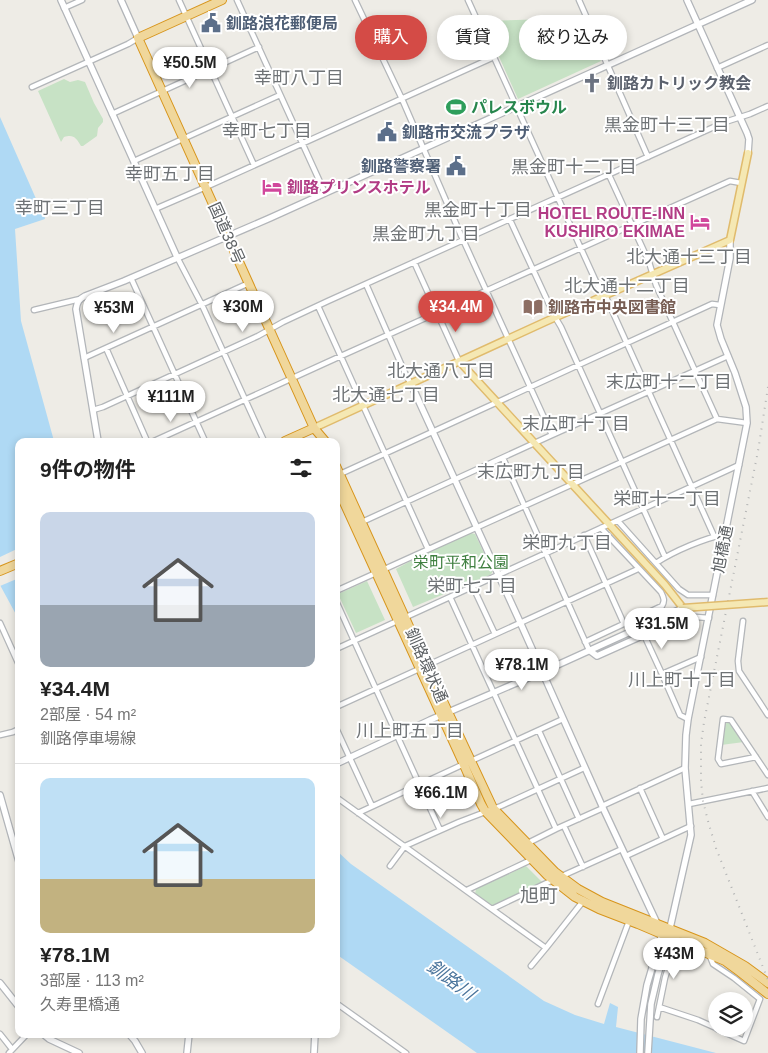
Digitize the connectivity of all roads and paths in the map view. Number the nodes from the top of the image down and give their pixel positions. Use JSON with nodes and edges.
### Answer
{"nodes":[{"id":1,"x":61,"y":0,"type":"edge"},
{"id":2,"x":82,"y":0,"type":"edge"},
{"id":3,"x":121,"y":0,"type":"edge"},
{"id":4,"x":179,"y":0,"type":"edge"},
{"id":5,"x":222,"y":0,"type":"edge"},
{"id":6,"x":237,"y":0,"type":"edge"},
{"id":7,"x":355,"y":0,"type":"edge"},
{"id":8,"x":468,"y":0,"type":"edge"},
{"id":9,"x":579,"y":0,"type":"edge"},
{"id":10,"x":687,"y":0,"type":"edge"},
{"id":11,"x":752,"y":0,"type":"edge"},
{"id":12,"x":64,"y":8,"type":"junction"},
{"id":13,"x":475,"y":15,"type":"edge"},
{"id":14,"x":186,"y":16,"type":"junction"},
{"id":15,"x":698,"y":24,"type":"junction"},
{"id":16,"x":138,"y":38,"type":"junction"},
{"id":17,"x":768,"y":45,"type":"edge"},
{"id":18,"x":259,"y":47,"type":"junction"},
{"id":19,"x":487,"y":60,"type":"edge"},
{"id":20,"x":495,"y":60,"type":"edge"},
{"id":21,"x":89,"y":62,"type":"junction"},
{"id":22,"x":608,"y":65,"type":"junction"},
{"id":23,"x":717,"y":68,"type":"junction"},
{"id":24,"x":211,"y":69,"type":"junction"},
{"id":25,"x":32,"y":87,"type":"dead end"},
{"id":26,"x":162,"y":91,"type":"junction"},
{"id":27,"x":280,"y":95,"type":"junction"},
{"id":28,"x":402,"y":99,"type":"junction"},
{"id":29,"x":768,"y":106,"type":"edge"},
{"id":30,"x":517,"y":107,"type":"junction"},
{"id":31,"x":112,"y":114,"type":"junction"},
{"id":32,"x":233,"y":117,"type":"junction"},
{"id":33,"x":740,"y":117,"type":"junction"},
{"id":34,"x":184,"y":139,"type":"junction"},
{"id":35,"x":302,"y":144,"type":"junction"},
{"id":36,"x":423,"y":149,"type":"junction"},
{"id":37,"x":748,"y":154,"type":"joint"},
{"id":38,"x":648,"y":157,"type":"junction"},
{"id":39,"x":134,"y":161,"type":"junction"},
{"id":40,"x":254,"y":165,"type":"junction"},
{"id":41,"x":609,"y":175,"type":"junction"},
{"id":42,"x":741,"y":183,"type":"junction"},
{"id":43,"x":206,"y":187,"type":"junction"},
{"id":44,"x":325,"y":193,"type":"junction"},
{"id":45,"x":558,"y":198,"type":"junction"},
{"id":46,"x":155,"y":209,"type":"junction"},
{"id":47,"x":510,"y":220,"type":"junction"},
{"id":48,"x":633,"y":226,"type":"junction"},
{"id":49,"x":228,"y":236,"type":"junction"},
{"id":50,"x":464,"y":240,"type":"junction"},
{"id":51,"x":730,"y":240,"type":"junction"},
{"id":52,"x":582,"y":248,"type":"junction"},
{"id":53,"x":177,"y":257,"type":"junction"},
{"id":54,"x":414,"y":262,"type":"junction"},
{"id":55,"x":533,"y":270,"type":"junction"},
{"id":56,"x":653,"y":274,"type":"junction"},
{"id":57,"x":131,"y":278,"type":"junction"},
{"id":58,"x":249,"y":283,"type":"junction"},
{"id":59,"x":366,"y":284,"type":"junction"},
{"id":60,"x":487,"y":291,"type":"junction"},
{"id":61,"x":604,"y":296,"type":"junction"},
{"id":62,"x":80,"y":299,"type":"junction"},
{"id":63,"x":202,"y":305,"type":"junction"},
{"id":64,"x":318,"y":306,"type":"junction"},
{"id":65,"x":720,"y":306,"type":"junction"},
{"id":66,"x":34,"y":310,"type":"dead end"},
{"id":67,"x":436,"y":313,"type":"junction"},
{"id":68,"x":555,"y":317,"type":"junction"},
{"id":69,"x":673,"y":322,"type":"junction"},
{"id":70,"x":152,"y":327,"type":"junction"},
{"id":71,"x":271,"y":329,"type":"junction"},
{"id":72,"x":388,"y":336,"type":"junction"},
{"id":73,"x":508,"y":339,"type":"junction"},
{"id":74,"x":626,"y":344,"type":"junction"},
{"id":75,"x":106,"y":348,"type":"junction"},
{"id":76,"x":223,"y":352,"type":"junction"},
{"id":77,"x":341,"y":356,"type":"junction"},
{"id":78,"x":728,"y":356,"type":"junction"},
{"id":79,"x":84,"y":358,"type":"junction"},
{"id":80,"x":459,"y":361,"type":"junction"},
{"id":81,"x":578,"y":365,"type":"junction"},
{"id":82,"x":695,"y":371,"type":"junction"},
{"id":83,"x":175,"y":375,"type":"junction"},
{"id":84,"x":292,"y":379,"type":"junction"},
{"id":85,"x":411,"y":384,"type":"junction"},
{"id":86,"x":530,"y":387,"type":"junction"},
{"id":87,"x":648,"y":392,"type":"junction"},
{"id":88,"x":127,"y":396,"type":"junction"},
{"id":89,"x":245,"y":400,"type":"junction"},
{"id":90,"x":497,"y":403,"type":"junction"},
{"id":91,"x":363,"y":405,"type":"junction"},
{"id":92,"x":93,"y":410,"type":"junction"},
{"id":93,"x":600,"y":413,"type":"junction"},
{"id":94,"x":717,"y":418,"type":"junction"},
{"id":95,"x":196,"y":422,"type":"junction"},
{"id":96,"x":748,"y":423,"type":"junction"},
{"id":97,"x":314,"y":428,"type":"junction"},
{"id":98,"x":433,"y":431,"type":"junction"},
{"id":99,"x":552,"y":435,"type":"junction"},
{"id":100,"x":98,"y":438,"type":"edge"},
{"id":101,"x":146,"y":438,"type":"edge"},
{"id":102,"x":161,"y":438,"type":"edge"},
{"id":103,"x":204,"y":438,"type":"edge"},
{"id":104,"x":263,"y":438,"type":"edge"},
{"id":105,"x":291,"y":438,"type":"edge"},
{"id":106,"x":316,"y":438,"type":"edge"},
{"id":107,"x":322,"y":438,"type":"edge"},
{"id":108,"x":670,"y":440,"type":"junction"},
{"id":109,"x":534,"y":443,"type":"junction"},
{"id":110,"x":385,"y":453,"type":"junction"},
{"id":111,"x":503,"y":458,"type":"junction"},
{"id":112,"x":622,"y":462,"type":"junction"},
{"id":113,"x":739,"y":464,"type":"junction"},
{"id":114,"x":340,"y":471,"type":"edge"},
{"id":115,"x":340,"y":478,"type":"edge"},
{"id":116,"x":455,"y":479,"type":"junction"},
{"id":117,"x":571,"y":485,"type":"junction"},
{"id":118,"x":691,"y":487,"type":"junction"},
{"id":119,"x":340,"y":493,"type":"edge"},
{"id":120,"x":407,"y":502,"type":"junction"},
{"id":121,"x":525,"y":506,"type":"junction"},
{"id":122,"x":643,"y":508,"type":"junction"},
{"id":123,"x":618,"y":521,"type":"junction"},
{"id":124,"x":362,"y":522,"type":"junction"},
{"id":125,"x":609,"y":524,"type":"junction"},
{"id":126,"x":476,"y":527,"type":"junction"},
{"id":127,"x":601,"y":528,"type":"junction"},
{"id":128,"x":726,"y":534,"type":"junction"},
{"id":129,"x":584,"y":535,"type":"junction"},
{"id":130,"x":714,"y":536,"type":"junction"},
{"id":131,"x":428,"y":549,"type":"junction"},
{"id":132,"x":546,"y":553,"type":"junction"},
{"id":133,"x":666,"y":557,"type":"junction"},
{"id":134,"x":656,"y":563,"type":"junction"},
{"id":135,"x":15,"y":564,"type":"edge"},
{"id":136,"x":638,"y":569,"type":"junction"},
{"id":137,"x":0,"y":571,"type":"edge"},
{"id":138,"x":380,"y":572,"type":"junction"},
{"id":139,"x":499,"y":575,"type":"junction"},
{"id":140,"x":606,"y":584,"type":"junction"},
{"id":141,"x":473,"y":587,"type":"junction"},
{"id":142,"x":340,"y":589,"type":"edge"},
{"id":143,"x":713,"y":595,"type":"junction"},
{"id":144,"x":450,"y":597,"type":"junction"},
{"id":145,"x":568,"y":601,"type":"junction"},
{"id":146,"x":768,"y":602,"type":"edge"},
{"id":147,"x":682,"y":608,"type":"junction"},
{"id":148,"x":340,"y":610,"type":"edge"},
{"id":149,"x":343,"y":616,"type":"junction"},
{"id":150,"x":340,"y":617,"type":"edge"},
{"id":151,"x":709,"y":618,"type":"junction"},
{"id":152,"x":402,"y":619,"type":"junction"},
{"id":153,"x":520,"y":622,"type":"junction"},
{"id":154,"x":673,"y":622,"type":"joint"},
{"id":155,"x":743,"y":622,"type":"dead end"},
{"id":156,"x":0,"y":623,"type":"edge"},
{"id":157,"x":624,"y":624,"type":"junction"},
{"id":158,"x":495,"y":634,"type":"junction"},
{"id":159,"x":644,"y":635,"type":"junction"},
{"id":160,"x":355,"y":641,"type":"junction"},
{"id":161,"x":585,"y":642,"type":"junction"},
{"id":162,"x":472,"y":645,"type":"junction"},
{"id":163,"x":340,"y":647,"type":"edge"},
{"id":164,"x":589,"y":650,"type":"junction"},
{"id":165,"x":15,"y":656,"type":"edge"},
{"id":166,"x":701,"y":656,"type":"junction"},
{"id":167,"x":423,"y":667,"type":"junction"},
{"id":168,"x":542,"y":672,"type":"junction"},
{"id":169,"x":662,"y":674,"type":"junction"},
{"id":170,"x":376,"y":689,"type":"junction"},
{"id":171,"x":494,"y":692,"type":"junction"},
{"id":172,"x":340,"y":705,"type":"edge"},
{"id":173,"x":445,"y":714,"type":"junction"},
{"id":174,"x":768,"y":715,"type":"edge"},
{"id":175,"x":563,"y":719,"type":"junction"},
{"id":176,"x":688,"y":719,"type":"junction"},
{"id":177,"x":539,"y":730,"type":"junction"},
{"id":178,"x":15,"y":731,"type":"edge"},
{"id":179,"x":0,"y":735,"type":"edge"},
{"id":180,"x":397,"y":736,"type":"junction"},
{"id":181,"x":340,"y":737,"type":"edge"},
{"id":182,"x":516,"y":741,"type":"junction"},
{"id":183,"x":756,"y":757,"type":"junction"},
{"id":184,"x":349,"y":758,"type":"junction"},
{"id":185,"x":340,"y":762,"type":"edge"},
{"id":186,"x":468,"y":763,"type":"junction"},
{"id":187,"x":584,"y":768,"type":"junction"},
{"id":188,"x":685,"y":768,"type":"junction"},
{"id":189,"x":768,"y":775,"type":"edge"},
{"id":190,"x":560,"y":778,"type":"junction"},
{"id":191,"x":419,"y":784,"type":"junction"},
{"id":192,"x":640,"y":788,"type":"junction"},
{"id":193,"x":768,"y":788,"type":"edge"},
{"id":194,"x":537,"y":789,"type":"junction"},
{"id":195,"x":752,"y":791,"type":"junction"},
{"id":196,"x":0,"y":795,"type":"edge"},
{"id":197,"x":340,"y":800,"type":"edge"},
{"id":198,"x":689,"y":804,"type":"junction"},
{"id":199,"x":372,"y":806,"type":"junction"},
{"id":200,"x":602,"y":807,"type":"junction"},
{"id":201,"x":489,"y":810,"type":"junction"},
{"id":202,"x":358,"y":813,"type":"junction"},
{"id":203,"x":768,"y":817,"type":"edge"},
{"id":204,"x":580,"y":819,"type":"junction"},
{"id":205,"x":564,"y":826,"type":"junction"},
{"id":206,"x":691,"y":826,"type":"junction"},
{"id":207,"x":556,"y":829,"type":"junction"},
{"id":208,"x":440,"y":830,"type":"junction"},
{"id":209,"x":663,"y":839,"type":"junction"},
{"id":210,"x":523,"y":845,"type":"junction"},
{"id":211,"x":405,"y":846,"type":"junction"},
{"id":212,"x":15,"y":848,"type":"edge"},
{"id":213,"x":622,"y":849,"type":"junction"},
{"id":214,"x":626,"y":856,"type":"junction"},
{"id":215,"x":535,"y":858,"type":"junction"},
{"id":216,"x":390,"y":866,"type":"dead end"},
{"id":217,"x":583,"y":867,"type":"junction"},
{"id":218,"x":561,"y":877,"type":"junction"},
{"id":219,"x":552,"y":880,"type":"junction"},
{"id":220,"x":467,"y":890,"type":"junction"},
{"id":221,"x":586,"y":898,"type":"junction"},
{"id":222,"x":492,"y":909,"type":"junction"},
{"id":223,"x":628,"y":920,"type":"junction"},
{"id":224,"x":658,"y":924,"type":"junction"},
{"id":225,"x":667,"y":933,"type":"junction"},
{"id":226,"x":546,"y":948,"type":"junction"},
{"id":227,"x":665,"y":952,"type":"junction"},
{"id":228,"x":709,"y":954,"type":"junction"},
{"id":229,"x":531,"y":966,"type":"dead end"},
{"id":230,"x":0,"y":983,"type":"edge"},
{"id":231,"x":768,"y":983,"type":"edge"},
{"id":232,"x":751,"y":992,"type":"edge"},
{"id":233,"x":753,"y":993,"type":"edge"},
{"id":234,"x":768,"y":994,"type":"edge"},
{"id":235,"x":15,"y":1002,"type":"edge"},
{"id":236,"x":598,"y":1004,"type":"dead end"},
{"id":237,"x":659,"y":1006,"type":"junction"},
{"id":238,"x":340,"y":1007,"type":"edge"},
{"id":239,"x":657,"y":1017,"type":"dead end"},
{"id":240,"x":753,"y":1017,"type":"edge"},
{"id":241,"x":708,"y":1024,"type":"edge"},
{"id":242,"x":0,"y":1034,"type":"edge"},
{"id":243,"x":736,"y":1037,"type":"edge"},
{"id":244,"x":746,"y":1037,"type":"edge"},
{"id":245,"x":23,"y":1038,"type":"edge"},
{"id":246,"x":48,"y":1038,"type":"edge"},
{"id":247,"x":133,"y":1038,"type":"edge"},
{"id":248,"x":189,"y":1038,"type":"edge"},
{"id":249,"x":315,"y":1038,"type":"edge"},
{"id":250,"x":11,"y":1051,"type":"edge"},
{"id":251,"x":79,"y":1053,"type":"edge"},
{"id":252,"x":142,"y":1053,"type":"edge"},
{"id":253,"x":188,"y":1053,"type":"edge"},
{"id":254,"x":314,"y":1053,"type":"edge"},
{"id":255,"x":406,"y":1053,"type":"edge"},
{"id":256,"x":640,"y":1053,"type":"edge"},
{"id":257,"x":648,"y":1053,"type":"edge"}],
"edges":[{"from":1,"to":12,"type":"street"},
{"from":2,"to":12,"type":"street"},
{"from":3,"to":16,"type":"street"},
{"from":4,"to":14,"type":"street"},
{"from":5,"to":14,"type":"highway"},
{"from":6,"to":18,"type":"street"},
{"from":7,"to":28,"type":"street"},
{"from":8,"to":13,"type":"street"},
{"from":9,"to":22,"type":"street"},
{"from":10,"to":15,"type":"street"},
{"from":11,"to":15,"type":"street"},
{"from":12,"to":21,"type":"street"},
{"from":14,"to":16,"type":"highway"},
{"from":14,"to":24,"type":"street"},
{"from":15,"to":22,"type":"street"},
{"from":15,"to":23,"type":"street"},
{"from":16,"to":21,"type":"street"},
{"from":16,"to":26,"type":"highway","name":"国道38号"},
{"from":17,"to":23,"type":"street"},
{"from":18,"to":24,"type":"street"},
{"from":18,"to":27,"type":"street"},
{"from":19,"to":28,"type":"street"},
{"from":20,"to":30,"type":"street"},
{"from":21,"to":25,"type":"street"},
{"from":21,"to":31,"type":"street"},
{"from":22,"to":30,"type":"street"},
{"from":22,"to":38,"type":"street"},
{"from":23,"to":33,"type":"street"},
{"from":24,"to":26,"type":"street"},
{"from":24,"to":32,"type":"street"},
{"from":26,"to":31,"type":"street"},
{"from":26,"to":34,"type":"highway","name":"国道38号"},
{"from":27,"to":32,"type":"street"},
{"from":27,"to":35,"type":"street"},
{"from":28,"to":35,"type":"street"},
{"from":28,"to":36,"type":"street"},
{"from":29,"to":33,"type":"street"},
{"from":30,"to":36,"type":"street"},
{"from":30,"to":45,"type":"street"},
{"from":31,"to":39,"type":"street"},
{"from":32,"to":34,"type":"street"},
{"from":32,"to":40,"type":"street"},
{"from":33,"to":37,"type":"street"},
{"from":33,"to":38,"type":"street"},
{"from":34,"to":39,"type":"street"},
{"from":34,"to":43,"type":"highway","name":"国道38号"},
{"from":35,"to":40,"type":"street"},
{"from":35,"to":44,"type":"street"},
{"from":36,"to":44,"type":"street"},
{"from":36,"to":50,"type":"street"},
{"from":37,"to":42,"type":"main road"},
{"from":38,"to":41,"type":"street"},
{"from":39,"to":46,"type":"street"},
{"from":40,"to":43,"type":"street"},
{"from":41,"to":45,"type":"street"},
{"from":41,"to":48,"type":"street"},
{"from":42,"to":48,"type":"street"},
{"from":42,"to":51,"type":"main road"},
{"from":43,"to":46,"type":"street"},
{"from":43,"to":49,"type":"highway","name":"国道38号"},
{"from":44,"to":49,"type":"street"},
{"from":45,"to":47,"type":"street"},
{"from":45,"to":52,"type":"street"},
{"from":46,"to":53,"type":"street"},
{"from":47,"to":50,"type":"street"},
{"from":47,"to":55,"type":"street"},
{"from":48,"to":52,"type":"street"},
{"from":48,"to":56,"type":"street"},
{"from":49,"to":53,"type":"street"},
{"from":49,"to":58,"type":"highway","name":"国道38号"},
{"from":50,"to":54,"type":"street"},
{"from":50,"to":60,"type":"street"},
{"from":51,"to":56,"type":"main road"},
{"from":51,"to":65,"type":"street","name":"旭橋通"},
{"from":52,"to":55,"type":"street"},
{"from":52,"to":61,"type":"street"},
{"from":53,"to":57,"type":"street"},
{"from":53,"to":63,"type":"street"},
{"from":54,"to":59,"type":"street"},
{"from":54,"to":67,"type":"street"},
{"from":55,"to":60,"type":"street"},
{"from":55,"to":68,"type":"street"},
{"from":56,"to":61,"type":"main road"},
{"from":56,"to":69,"type":"street"},
{"from":57,"to":62,"type":"street"},
{"from":57,"to":70,"type":"street"},
{"from":58,"to":63,"type":"street"},
{"from":58,"to":71,"type":"highway","name":"国道38号"},
{"from":59,"to":64,"type":"street"},
{"from":59,"to":72,"type":"street"},
{"from":60,"to":67,"type":"street"},
{"from":60,"to":73,"type":"street"},
{"from":61,"to":68,"type":"main road"},
{"from":61,"to":74,"type":"street"},
{"from":62,"to":66,"type":"street"},
{"from":62,"to":79,"type":"street"},
{"from":63,"to":70,"type":"street"},
{"from":63,"to":76,"type":"street"},
{"from":64,"to":71,"type":"street"},
{"from":64,"to":77,"type":"street"},
{"from":65,"to":69,"type":"street"},
{"from":65,"to":78,"type":"street","name":"旭橋通"},
{"from":67,"to":72,"type":"street"},
{"from":67,"to":80,"type":"street"},
{"from":68,"to":73,"type":"main road"},
{"from":68,"to":81,"type":"street"},
{"from":69,"to":74,"type":"street"},
{"from":69,"to":82,"type":"street"},
{"from":70,"to":75,"type":"street"},
{"from":70,"to":83,"type":"street"},
{"from":71,"to":76,"type":"street"},
{"from":71,"to":84,"type":"highway","name":"国道38号"},
{"from":72,"to":77,"type":"street"},
{"from":72,"to":85,"type":"street"},
{"from":73,"to":80,"type":"main road"},
{"from":73,"to":86,"type":"street"},
{"from":74,"to":81,"type":"street"},
{"from":74,"to":87,"type":"street"},
{"from":75,"to":79,"type":"street"},
{"from":75,"to":88,"type":"street"},
{"from":76,"to":83,"type":"street"},
{"from":76,"to":89,"type":"street"},
{"from":77,"to":84,"type":"street"},
{"from":77,"to":91,"type":"street"},
{"from":78,"to":82,"type":"street"},
{"from":78,"to":96,"type":"street","name":"旭橋通"},
{"from":79,"to":92,"type":"street"},
{"from":80,"to":85,"type":"main road"},
{"from":80,"to":90,"type":"main road"},
{"from":81,"to":86,"type":"street"},
{"from":81,"to":93,"type":"street"},
{"from":82,"to":87,"type":"street"},
{"from":82,"to":94,"type":"street"},
{"from":83,"to":88,"type":"street"},
{"from":83,"to":95,"type":"street"},
{"from":84,"to":89,"type":"street"},
{"from":84,"to":97,"type":"highway","name":"国道38号"},
{"from":85,"to":91,"type":"main road"},
{"from":85,"to":98,"type":"street"},
{"from":86,"to":90,"type":"street"},
{"from":86,"to":99,"type":"street"},
{"from":87,"to":93,"type":"street"},
{"from":87,"to":108,"type":"street"},
{"from":88,"to":92,"type":"street"},
{"from":88,"to":101,"type":"street"},
{"from":89,"to":95,"type":"street"},
{"from":89,"to":104,"type":"street"},
{"from":90,"to":98,"type":"street"},
{"from":90,"to":109,"type":"main road"},
{"from":91,"to":97,"type":"main road"},
{"from":91,"to":110,"type":"street"},
{"from":92,"to":100,"type":"street"},
{"from":93,"to":99,"type":"street"},
{"from":93,"to":112,"type":"street"},
{"from":94,"to":96,"type":"street"},
{"from":94,"to":108,"type":"street"},
{"from":95,"to":102,"type":"street"},
{"from":95,"to":103,"type":"street"},
{"from":96,"to":113,"type":"street","name":"旭橋通"},
{"from":97,"to":105,"type":"highway"},
{"from":97,"to":106,"type":"highway"},
{"from":97,"to":107,"type":"highway"},
{"from":98,"to":110,"type":"street"},
{"from":98,"to":116,"type":"street"},
{"from":99,"to":109,"type":"street"},
{"from":108,"to":112,"type":"street"},
{"from":108,"to":118,"type":"street"},
{"from":109,"to":111,"type":"street"},
{"from":109,"to":117,"type":"main road"},
{"from":110,"to":114,"type":"street"},
{"from":110,"to":120,"type":"street"},
{"from":111,"to":116,"type":"street"},
{"from":111,"to":121,"type":"street"},
{"from":112,"to":117,"type":"street"},
{"from":112,"to":122,"type":"street"},
{"from":113,"to":118,"type":"street"},
{"from":113,"to":128,"type":"street","name":"旭橋通"},
{"from":115,"to":124,"type":"highway","name":"釧路環状通"},
{"from":116,"to":120,"type":"street"},
{"from":116,"to":126,"type":"street"},
{"from":117,"to":121,"type":"street"},
{"from":117,"to":125,"type":"main road"},
{"from":118,"to":122,"type":"street"},
{"from":118,"to":130,"type":"street"},
{"from":119,"to":138,"type":"highway","name":"釧路環状通"},
{"from":120,"to":124,"type":"street"},
{"from":120,"to":131,"type":"street"},
{"from":121,"to":126,"type":"street"},
{"from":121,"to":132,"type":"street"},
{"from":122,"to":123,"type":"street"},
{"from":122,"to":133,"type":"street"},
{"from":123,"to":125,"type":"street"},
{"from":123,"to":134,"type":"street"},
{"from":124,"to":138,"type":"highway","name":"釧路環状通"},
{"from":125,"to":127,"type":"street"},
{"from":125,"to":147,"type":"main road"},
{"from":126,"to":131,"type":"street"},
{"from":126,"to":139,"type":"street"},
{"from":127,"to":129,"type":"street"},
{"from":127,"to":136,"type":"street"},
{"from":128,"to":130,"type":"street"},
{"from":128,"to":143,"type":"street","name":"旭橋通"},
{"from":129,"to":132,"type":"street"},
{"from":129,"to":140,"type":"street"},
{"from":130,"to":133,"type":"street"},
{"from":131,"to":138,"type":"street"},
{"from":132,"to":139,"type":"street"},
{"from":132,"to":145,"type":"street"},
{"from":133,"to":134,"type":"street"},
{"from":134,"to":143,"type":"street"},
{"from":135,"to":137,"type":"highway"},
{"from":136,"to":140,"type":"street"},
{"from":136,"to":157,"type":"street"},
{"from":138,"to":142,"type":"street"},
{"from":138,"to":152,"type":"highway","name":"釧路環状通"},
{"from":139,"to":141,"type":"street"},
{"from":139,"to":153,"type":"street"},
{"from":140,"to":145,"type":"street"},
{"from":140,"to":157,"type":"street"},
{"from":141,"to":144,"type":"street"},
{"from":141,"to":158,"type":"street"},
{"from":143,"to":151,"type":"street","name":"旭橋通"},
{"from":144,"to":152,"type":"street"},
{"from":144,"to":162,"type":"street"},
{"from":145,"to":153,"type":"street"},
{"from":145,"to":161,"type":"street"},
{"from":146,"to":147,"type":"main road","bridge":true},
{"from":147,"to":164,"type":"street"},
{"from":148,"to":149,"type":"street"},
{"from":149,"to":150,"type":"street"},
{"from":149,"to":160,"type":"street"},
{"from":151,"to":154,"type":"street"},
{"from":151,"to":166,"type":"street","name":"旭橋通"},
{"from":152,"to":160,"type":"street"},
{"from":152,"to":167,"type":"highway","name":"釧路環状通"},
{"from":153,"to":158,"type":"street"},
{"from":153,"to":168,"type":"street"},
{"from":154,"to":159,"type":"street"},
{"from":155,"to":174,"type":"street"},
{"from":156,"to":165,"type":"street"},
{"from":157,"to":161,"type":"street"},
{"from":158,"to":162,"type":"street"},
{"from":159,"to":164,"type":"street"},
{"from":159,"to":169,"type":"street"},
{"from":160,"to":163,"type":"street"},
{"from":160,"to":170,"type":"street"},
{"from":161,"to":164,"type":"street"},
{"from":162,"to":167,"type":"street"},
{"from":162,"to":171,"type":"street"},
{"from":164,"to":168,"type":"street"},
{"from":166,"to":169,"type":"street"},
{"from":166,"to":176,"type":"street","name":"旭橋通"},
{"from":167,"to":170,"type":"street"},
{"from":167,"to":173,"type":"highway","name":"釧路環状通"},
{"from":168,"to":171,"type":"street"},
{"from":168,"to":175,"type":"street"},
{"from":169,"to":176,"type":"street"},
{"from":170,"to":172,"type":"street"},
{"from":170,"to":180,"type":"street"},
{"from":171,"to":173,"type":"street"},
{"from":171,"to":182,"type":"street"},
{"from":173,"to":180,"type":"street"},
{"from":173,"to":186,"type":"highway","name":"釧路環状通"},
{"from":175,"to":177,"type":"street"},
{"from":175,"to":187,"type":"street"},
{"from":176,"to":188,"type":"street","name":"旭橋通"},
{"from":177,"to":182,"type":"street"},
{"from":177,"to":190,"type":"street"},
{"from":178,"to":179,"type":"street"},
{"from":180,"to":184,"type":"street"},
{"from":180,"to":191,"type":"street"},
{"from":181,"to":184,"type":"street"},
{"from":182,"to":186,"type":"street"},
{"from":182,"to":194,"type":"street"},
{"from":183,"to":183,"type":"street"},
{"from":183,"to":189,"type":"street"},
{"from":184,"to":185,"type":"street"},
{"from":184,"to":199,"type":"street"},
{"from":186,"to":191,"type":"street"},
{"from":186,"to":201,"type":"highway","name":"釧路環状通"},
{"from":187,"to":190,"type":"street"},
{"from":187,"to":200,"type":"street"},
{"from":188,"to":192,"type":"street"},
{"from":188,"to":198,"type":"street","name":"旭橋通"},
{"from":190,"to":194,"type":"street"},
{"from":190,"to":204,"type":"street"},
{"from":191,"to":199,"type":"street"},
{"from":191,"to":208,"type":"street"},
{"from":192,"to":200,"type":"street"},
{"from":192,"to":209,"type":"street"},
{"from":193,"to":195,"type":"street"},
{"from":194,"to":201,"type":"street"},
{"from":194,"to":207,"type":"street"},
{"from":195,"to":198,"type":"street"},
{"from":195,"to":203,"type":"street"},
{"from":196,"to":212,"type":"street"},
{"from":197,"to":202,"type":"street"},
{"from":198,"to":206,"type":"street","name":"旭橋通"},
{"from":199,"to":202,"type":"street"},
{"from":200,"to":204,"type":"street"},
{"from":200,"to":213,"type":"street"},
{"from":201,"to":208,"type":"street"},
{"from":201,"to":210,"type":"highway","name":"釧路環状通"},
{"from":202,"to":211,"type":"street"},
{"from":204,"to":205,"type":"street"},
{"from":205,"to":207,"type":"street"},
{"from":205,"to":217,"type":"street"},
{"from":206,"to":209,"type":"street"},
{"from":206,"to":225,"type":"street","name":"旭橋通"},
{"from":207,"to":210,"type":"street"},
{"from":208,"to":211,"type":"street"},
{"from":209,"to":214,"type":"street"},
{"from":210,"to":215,"type":"highway","name":"釧路環状通"},
{"from":211,"to":216,"type":"street"},
{"from":211,"to":220,"type":"street"},
{"from":213,"to":214,"type":"street"},
{"from":213,"to":217,"type":"street"},
{"from":214,"to":224,"type":"street"},
{"from":215,"to":218,"type":"highway","name":"釧路環状通"},
{"from":215,"to":219,"type":"highway","name":"釧路環状通"},
{"from":215,"to":220,"type":"street"},
{"from":217,"to":218,"type":"street"},
{"from":218,"to":219,"type":"street"},
{"from":218,"to":221,"type":"highway","name":"釧路環状通"},
{"from":219,"to":221,"type":"highway","name":"釧路環状通"},
{"from":219,"to":222,"type":"street"},
{"from":220,"to":222,"type":"street"},
{"from":221,"to":223,"type":"highway","name":"釧路環状通"},
{"from":221,"to":224,"type":"highway","name":"釧路環状通"},
{"from":221,"to":226,"type":"street"},
{"from":222,"to":226,"type":"street"},
{"from":223,"to":225,"type":"highway","name":"釧路環状通"},
{"from":223,"to":236,"type":"street"},
{"from":224,"to":225,"type":"highway","name":"釧路環状通"},
{"from":225,"to":227,"type":"street"},
{"from":225,"to":228,"type":"highway","name":"釧路環状通"},
{"from":225,"to":231,"type":"highway","name":"釧路環状通"},
{"from":225,"to":256,"type":"street"},
{"from":226,"to":229,"type":"street"},
{"from":227,"to":237,"type":"street"},
{"from":227,"to":257,"type":"street"},
{"from":228,"to":232,"type":"street"},
{"from":228,"to":234,"type":"highway","name":"釧路環状通"},
{"from":230,"to":235,"type":"street"},
{"from":233,"to":240,"type":"street"},
{"from":237,"to":239,"type":"street"},
{"from":237,"to":241,"type":"street"},
{"from":238,"to":255,"type":"street"},
{"from":242,"to":250,"type":"street"},
{"from":243,"to":244,"type":"street"},
{"from":245,"to":250,"type":"street"},
{"from":246,"to":251,"type":"street"},
{"from":247,"to":252,"type":"street"},
{"from":248,"to":253,"type":"street"},
{"from":249,"to":254,"type":"street"}]}
